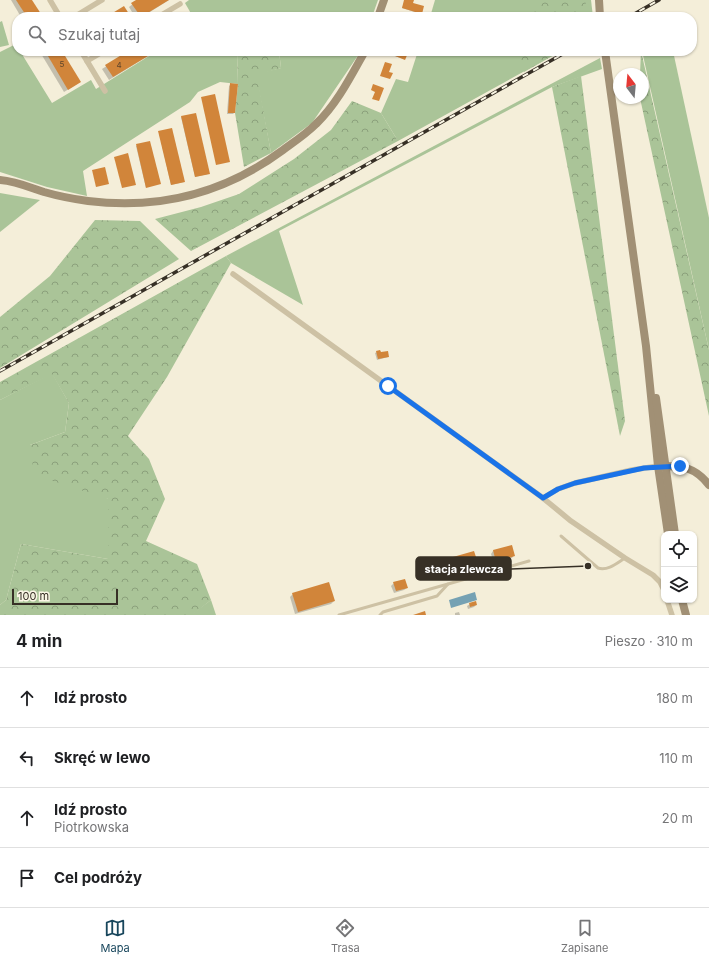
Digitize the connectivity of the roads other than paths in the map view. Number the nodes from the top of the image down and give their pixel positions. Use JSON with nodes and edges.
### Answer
{"nodes":[{"id":1,"x":50,"y":0,"type":"edge"},
{"id":2,"x":102,"y":0,"type":"edge"},
{"id":3,"x":384,"y":0,"type":"edge"},
{"id":4,"x":599,"y":0,"type":"edge"},
{"id":5,"x":180,"y":4,"type":"dead end"},
{"id":6,"x":57,"y":12,"type":"edge"},
{"id":7,"x":82,"y":12,"type":"edge"},
{"id":8,"x":166,"y":12,"type":"edge"},
{"id":9,"x":380,"y":12,"type":"edge"},
{"id":10,"x":600,"y":12,"type":"edge"},
{"id":11,"x":84,"y":56,"type":"edge"},
{"id":12,"x":96,"y":56,"type":"edge"},
{"id":13,"x":361,"y":56,"type":"edge"},
{"id":14,"x":606,"y":56,"type":"edge"},
{"id":15,"x":87,"y":62,"type":"junction"},
{"id":16,"x":106,"y":92,"type":"dead end"},
{"id":17,"x":0,"y":180,"type":"edge"},
{"id":18,"x":233,"y":274,"type":"dead end"},
{"id":19,"x":662,"y":466,"type":"junction"},
{"id":20,"x":709,"y":485,"type":"edge"},
{"id":21,"x":543,"y":498,"type":"junction"},
{"id":22,"x":668,"y":531,"type":"edge"},
{"id":23,"x":674,"y":531,"type":"edge"},
{"id":24,"x":561,"y":536,"type":"dead end"},
{"id":25,"x":625,"y":558,"type":"junction"},
{"id":26,"x":529,"y":561,"type":"dead end"},
{"id":27,"x":448,"y":584,"type":"junction"},
{"id":28,"x":661,"y":584,"type":"edge"},
{"id":29,"x":668,"y":603,"type":"edge"},
{"id":30,"x":683,"y":603,"type":"edge"},
{"id":31,"x":339,"y":615,"type":"edge"},
{"id":32,"x":380,"y":615,"type":"edge"},
{"id":33,"x":672,"y":615,"type":"edge"},
{"id":34,"x":686,"y":615,"type":"edge"}],
"edges":[{"from":1,"to":6,"type":"street"},
{"from":2,"to":7,"type":"street"},
{"from":3,"to":9,"type":"main road"},
{"from":4,"to":10,"type":"main road"},
{"from":5,"to":8,"type":"street"},
{"from":11,"to":15,"type":"street"},
{"from":12,"to":15,"type":"street"},
{"from":13,"to":17,"type":"main road"},
{"from":14,"to":19,"type":"main road"},
{"from":15,"to":16,"type":"street"},
{"from":18,"to":21,"type":"street"},
{"from":19,"to":20,"type":"main road"},
{"from":19,"to":21,"type":"street"},
{"from":19,"to":22,"type":"main road"},
{"from":19,"to":23,"type":"main road"},
{"from":21,"to":25,"type":"street"},
{"from":24,"to":25,"type":"lane"},
{"from":25,"to":28,"type":"street"},
{"from":26,"to":27,"type":"lane"},
{"from":27,"to":31,"type":"lane"},
{"from":27,"to":32,"type":"lane"},
{"from":29,"to":33,"type":"street"},
{"from":30,"to":34,"type":"main road"}]}
